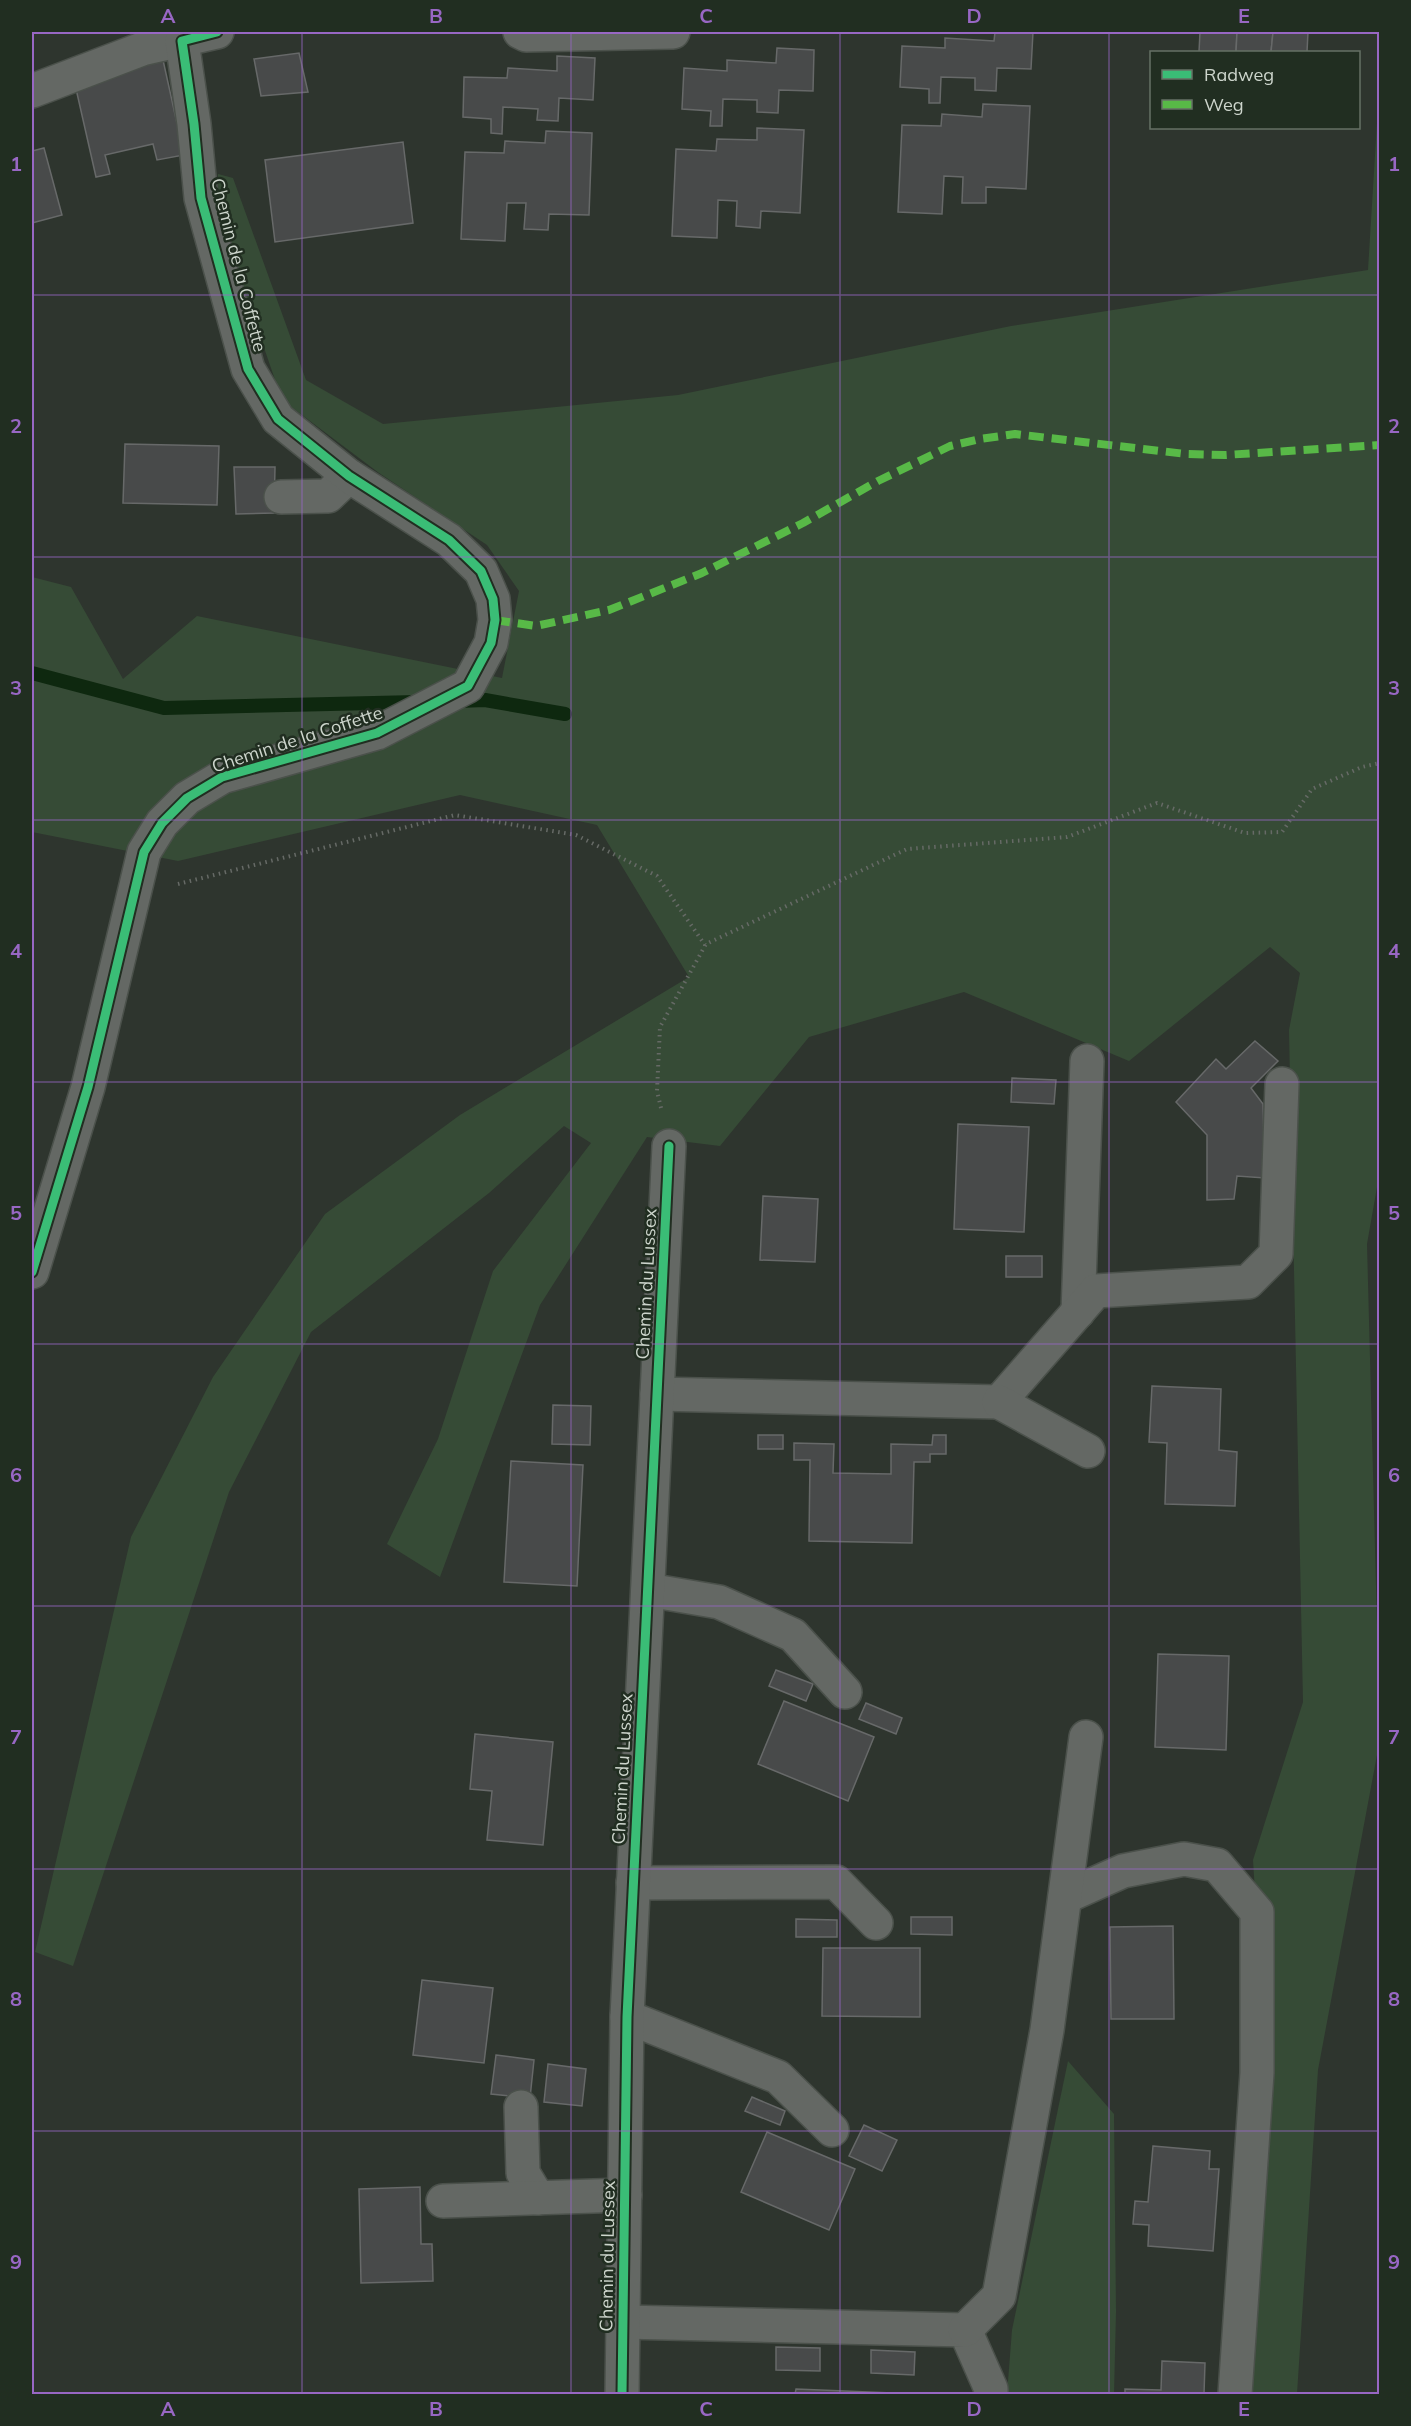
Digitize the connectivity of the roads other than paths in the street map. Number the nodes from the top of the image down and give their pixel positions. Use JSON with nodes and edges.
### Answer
{"nodes":[{"id":1,"x":217,"y":32,"type":"edge"},
{"id":2,"x":520,"y":32,"type":"edge"},
{"id":3,"x":672,"y":32,"type":"edge"},
{"id":4,"x":182,"y":41,"type":"junction"},
{"id":5,"x":32,"y":91,"type":"edge"},
{"id":6,"x":349,"y":476,"type":"junction"},
{"id":7,"x":281,"y":497,"type":"dead end"},
{"id":8,"x":1087,"y":1062,"type":"dead end"},
{"id":9,"x":1282,"y":1084,"type":"dead end"},
{"id":10,"x":669,"y":1146,"type":"road end"},
{"id":11,"x":32,"y":1272,"type":"edge"},
{"id":12,"x":1078,"y":1312,"type":"junction"},
{"id":13,"x":657,"y":1394,"type":"junction"},
{"id":14,"x":999,"y":1402,"type":"junction"},
{"id":15,"x":1088,"y":1451,"type":"dead end"},
{"id":16,"x":648,"y":1590,"type":"junction"},
{"id":17,"x":845,"y":1692,"type":"dead end"},
{"id":18,"x":1086,"y":1737,"type":"dead end"},
{"id":19,"x":633,"y":1883,"type":"junction"},
{"id":20,"x":1065,"y":1897,"type":"junction"},
{"id":21,"x":876,"y":1923,"type":"dead end"},
{"id":22,"x":627,"y":2017,"type":"junction"},
{"id":23,"x":521,"y":2107,"type":"dead end"},
{"id":24,"x":832,"y":2130,"type":"dead end"},
{"id":25,"x":625,"y":2195,"type":"junction"},
{"id":26,"x":538,"y":2198,"type":"junction"},
{"id":27,"x":442,"y":2201,"type":"dead end"},
{"id":28,"x":623,"y":2322,"type":"junction"},
{"id":29,"x":965,"y":2330,"type":"junction"},
{"id":30,"x":622,"y":2394,"type":"edge"},
{"id":31,"x":991,"y":2394,"type":"edge"},
{"id":32,"x":1235,"y":2394,"type":"edge"}],
"edges":[{"from":1,"to":4,"type":"street"},
{"from":2,"to":3,"type":"street"},
{"from":4,"to":5,"type":"street"},
{"from":4,"to":6,"type":"street","name":"Chemin de la Coffette"},
{"from":6,"to":7,"type":"street"},
{"from":6,"to":11,"type":"street","name":"Chemin de la Coffette"},
{"from":8,"to":12,"type":"street"},
{"from":9,"to":12,"type":"street"},
{"from":10,"to":13,"type":"street","name":"Chemin du Lussex"},
{"from":12,"to":14,"type":"street"},
{"from":13,"to":14,"type":"street"},
{"from":13,"to":16,"type":"street","name":"Chemin du Lussex"},
{"from":14,"to":15,"type":"street"},
{"from":16,"to":17,"type":"street"},
{"from":16,"to":19,"type":"street","name":"Chemin du Lussex"},
{"from":18,"to":20,"type":"street"},
{"from":19,"to":21,"type":"street"},
{"from":19,"to":22,"type":"street","name":"Chemin du Lussex"},
{"from":20,"to":29,"type":"street"},
{"from":20,"to":32,"type":"street"},
{"from":22,"to":24,"type":"street"},
{"from":22,"to":25,"type":"street","name":"Chemin du Lussex"},
{"from":23,"to":26,"type":"street"},
{"from":25,"to":26,"type":"street"},
{"from":25,"to":28,"type":"street","name":"Chemin du Lussex"},
{"from":26,"to":27,"type":"street"},
{"from":28,"to":29,"type":"street"},
{"from":28,"to":30,"type":"street","name":"Chemin du Lussex"},
{"from":29,"to":31,"type":"street"}]}
